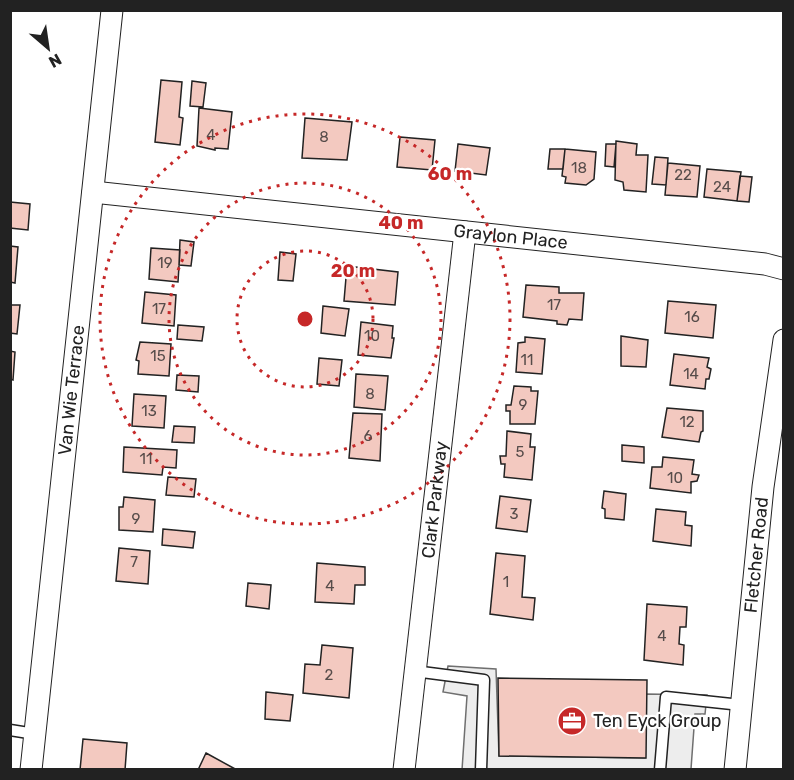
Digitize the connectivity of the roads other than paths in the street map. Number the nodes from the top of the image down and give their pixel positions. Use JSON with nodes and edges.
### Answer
{"nodes":[{"id":1,"x":112,"y":10,"type":"edge"},
{"id":2,"x":93,"y":192,"type":"junction"},
{"id":3,"x":465,"y":232,"type":"junction"},
{"id":4,"x":783,"y":269,"type":"edge"},
{"id":5,"x":783,"y":340,"type":"edge"},
{"id":6,"x":414,"y":671,"type":"junction"},
{"id":7,"x":741,"y":705,"type":"junction"},
{"id":8,"x":10,"y":730,"type":"edge"},
{"id":9,"x":34,"y":734,"type":"junction"},
{"id":10,"x":31,"y":770,"type":"edge"},
{"id":11,"x":404,"y":770,"type":"edge"},
{"id":12,"x":481,"y":770,"type":"edge"},
{"id":13,"x":660,"y":770,"type":"edge"},
{"id":14,"x":735,"y":770,"type":"edge"}],
"edges":[{"from":1,"to":2,"type":"street","name":"Van Wie Terrace"},
{"from":2,"to":3,"type":"street","name":"Graylon Place"},
{"from":2,"to":9,"type":"street","name":"Van Wie Terrace"},
{"from":3,"to":4,"type":"street","name":"Graylon Place"},
{"from":3,"to":6,"type":"street","name":"Clark Parkway"},
{"from":5,"to":7,"type":"street","name":"Fletcher Road"},
{"from":6,"to":11,"type":"street","name":"Clark Parkway"},
{"from":6,"to":12,"type":"lane"},
{"from":7,"to":13,"type":"lane"},
{"from":7,"to":14,"type":"street","name":"Fletcher Road"},
{"from":8,"to":9,"type":"lane"},
{"from":9,"to":10,"type":"street","name":"Van Wie Terrace"}]}
